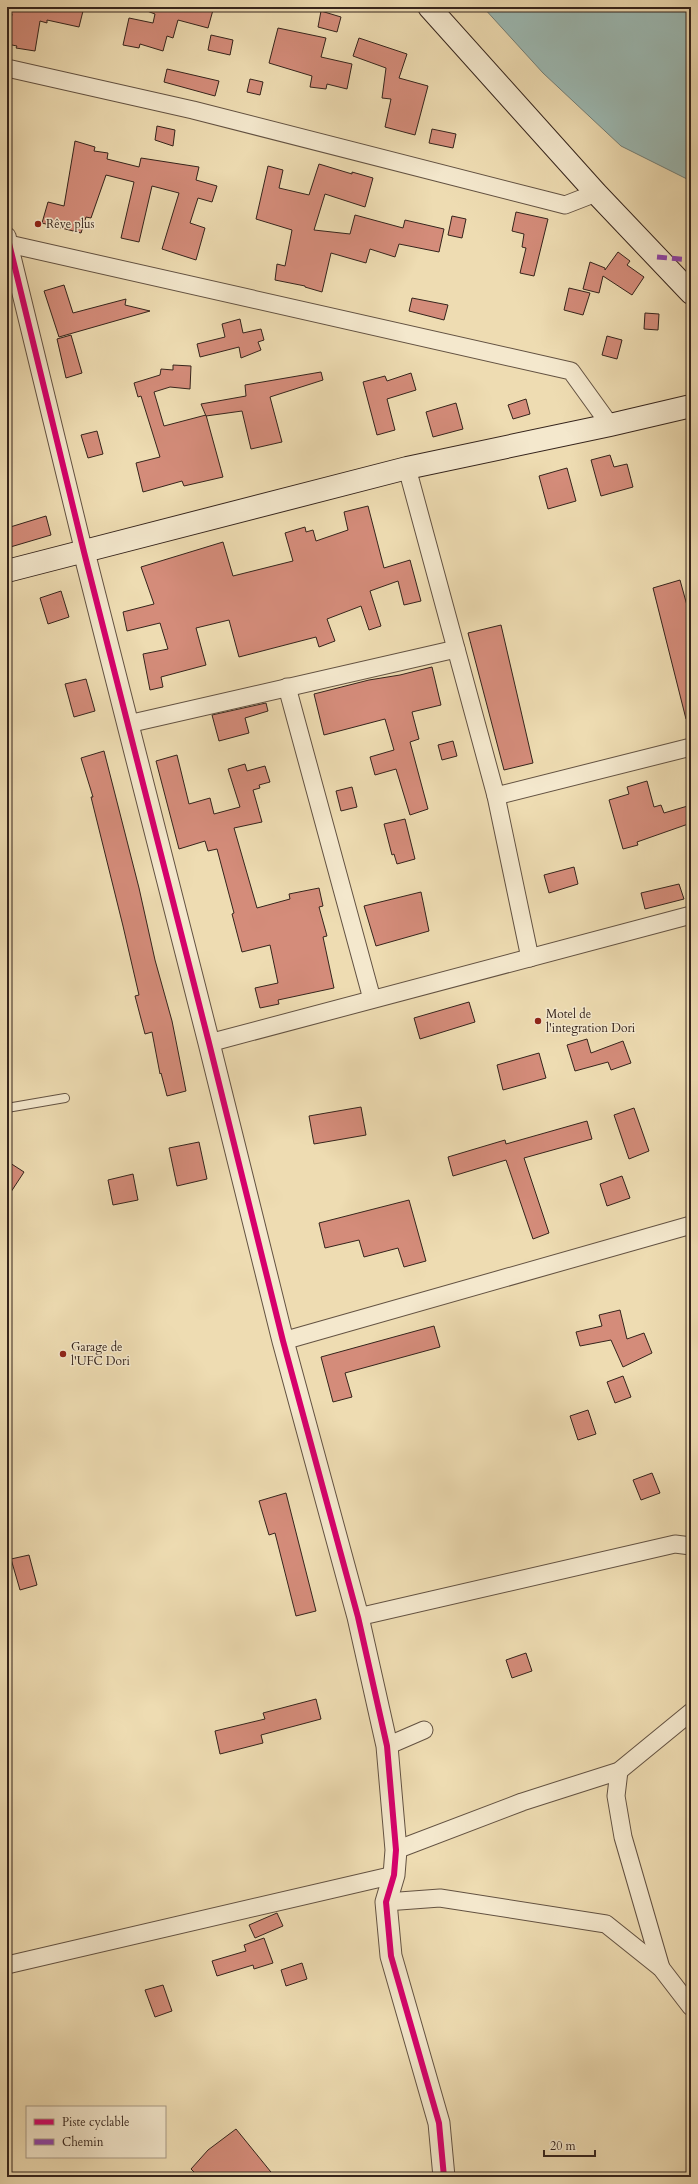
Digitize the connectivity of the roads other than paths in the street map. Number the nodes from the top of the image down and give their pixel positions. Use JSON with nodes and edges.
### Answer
{"nodes":[{"id":1,"x":428,"y":7,"type":"edge"},
{"id":2,"x":7,"y":68,"type":"edge"},
{"id":3,"x":596,"y":193,"type":"junction"},
{"id":4,"x":8,"y":240,"type":"edge"},
{"id":5,"x":691,"y":294,"type":"edge"},
{"id":6,"x":691,"y":406,"type":"edge"},
{"id":7,"x":610,"y":425,"type":"junction"},
{"id":8,"x":406,"y":468,"type":"junction"},
{"id":9,"x":84,"y":552,"type":"junction"},
{"id":10,"x":7,"y":571,"type":"edge"},
{"id":11,"x":456,"y":649,"type":"junction"},
{"id":12,"x":287,"y":687,"type":"junction"},
{"id":13,"x":128,"y":724,"type":"junction"},
{"id":14,"x":691,"y":747,"type":"edge"},
{"id":15,"x":496,"y":796,"type":"junction"},
{"id":16,"x":691,"y":915,"type":"edge"},
{"id":17,"x":530,"y":958,"type":"junction"},
{"id":18,"x":372,"y":999,"type":"junction"},
{"id":19,"x":209,"y":1043,"type":"junction"},
{"id":20,"x":65,"y":1098,"type":"dead end"},
{"id":21,"x":7,"y":1108,"type":"edge"},
{"id":22,"x":691,"y":1225,"type":"edge"},
{"id":23,"x":283,"y":1341,"type":"junction"},
{"id":24,"x":691,"y":1546,"type":"edge"},
{"id":25,"x":358,"y":1617,"type":"junction"},
{"id":26,"x":691,"y":1712,"type":"edge"},
{"id":27,"x":424,"y":1730,"type":"dead end"},
{"id":28,"x":387,"y":1746,"type":"junction"},
{"id":29,"x":619,"y":1771,"type":"junction"},
{"id":30,"x":396,"y":1850,"type":"junction"},
{"id":31,"x":394,"y":1875,"type":"junction"},
{"id":32,"x":386,"y":1902,"type":"junction"},
{"id":33,"x":7,"y":1964,"type":"edge"},
{"id":34,"x":661,"y":1968,"type":"junction"},
{"id":35,"x":691,"y":2007,"type":"edge"},
{"id":36,"x":444,"y":2177,"type":"edge"}],
"edges":[{"from":1,"to":3,"type":"main road"},
{"from":2,"to":3,"type":"street"},
{"from":3,"to":5,"type":"main road"},
{"from":4,"to":7,"type":"street"},
{"from":4,"to":9,"type":"street"},
{"from":6,"to":7,"type":"main road"},
{"from":7,"to":8,"type":"main road"},
{"from":8,"to":9,"type":"main road"},
{"from":8,"to":11,"type":"street"},
{"from":9,"to":10,"type":"main road"},
{"from":9,"to":13,"type":"street"},
{"from":11,"to":12,"type":"street"},
{"from":11,"to":15,"type":"street"},
{"from":12,"to":13,"type":"street"},
{"from":12,"to":18,"type":"street"},
{"from":13,"to":19,"type":"street"},
{"from":14,"to":15,"type":"street"},
{"from":15,"to":17,"type":"street"},
{"from":16,"to":17,"type":"street"},
{"from":17,"to":18,"type":"street"},
{"from":18,"to":19,"type":"street"},
{"from":19,"to":23,"type":"street"},
{"from":20,"to":21,"type":"lane"},
{"from":22,"to":23,"type":"street"},
{"from":23,"to":25,"type":"street"},
{"from":24,"to":25,"type":"street"},
{"from":25,"to":28,"type":"street"},
{"from":26,"to":29,"type":"street"},
{"from":27,"to":28,"type":"street"},
{"from":28,"to":30,"type":"street"},
{"from":29,"to":30,"type":"street"},
{"from":29,"to":34,"type":"street"},
{"from":30,"to":31,"type":"street"},
{"from":31,"to":32,"type":"street"},
{"from":31,"to":33,"type":"street"},
{"from":32,"to":34,"type":"street"},
{"from":32,"to":36,"type":"street"},
{"from":34,"to":35,"type":"street"}]}
